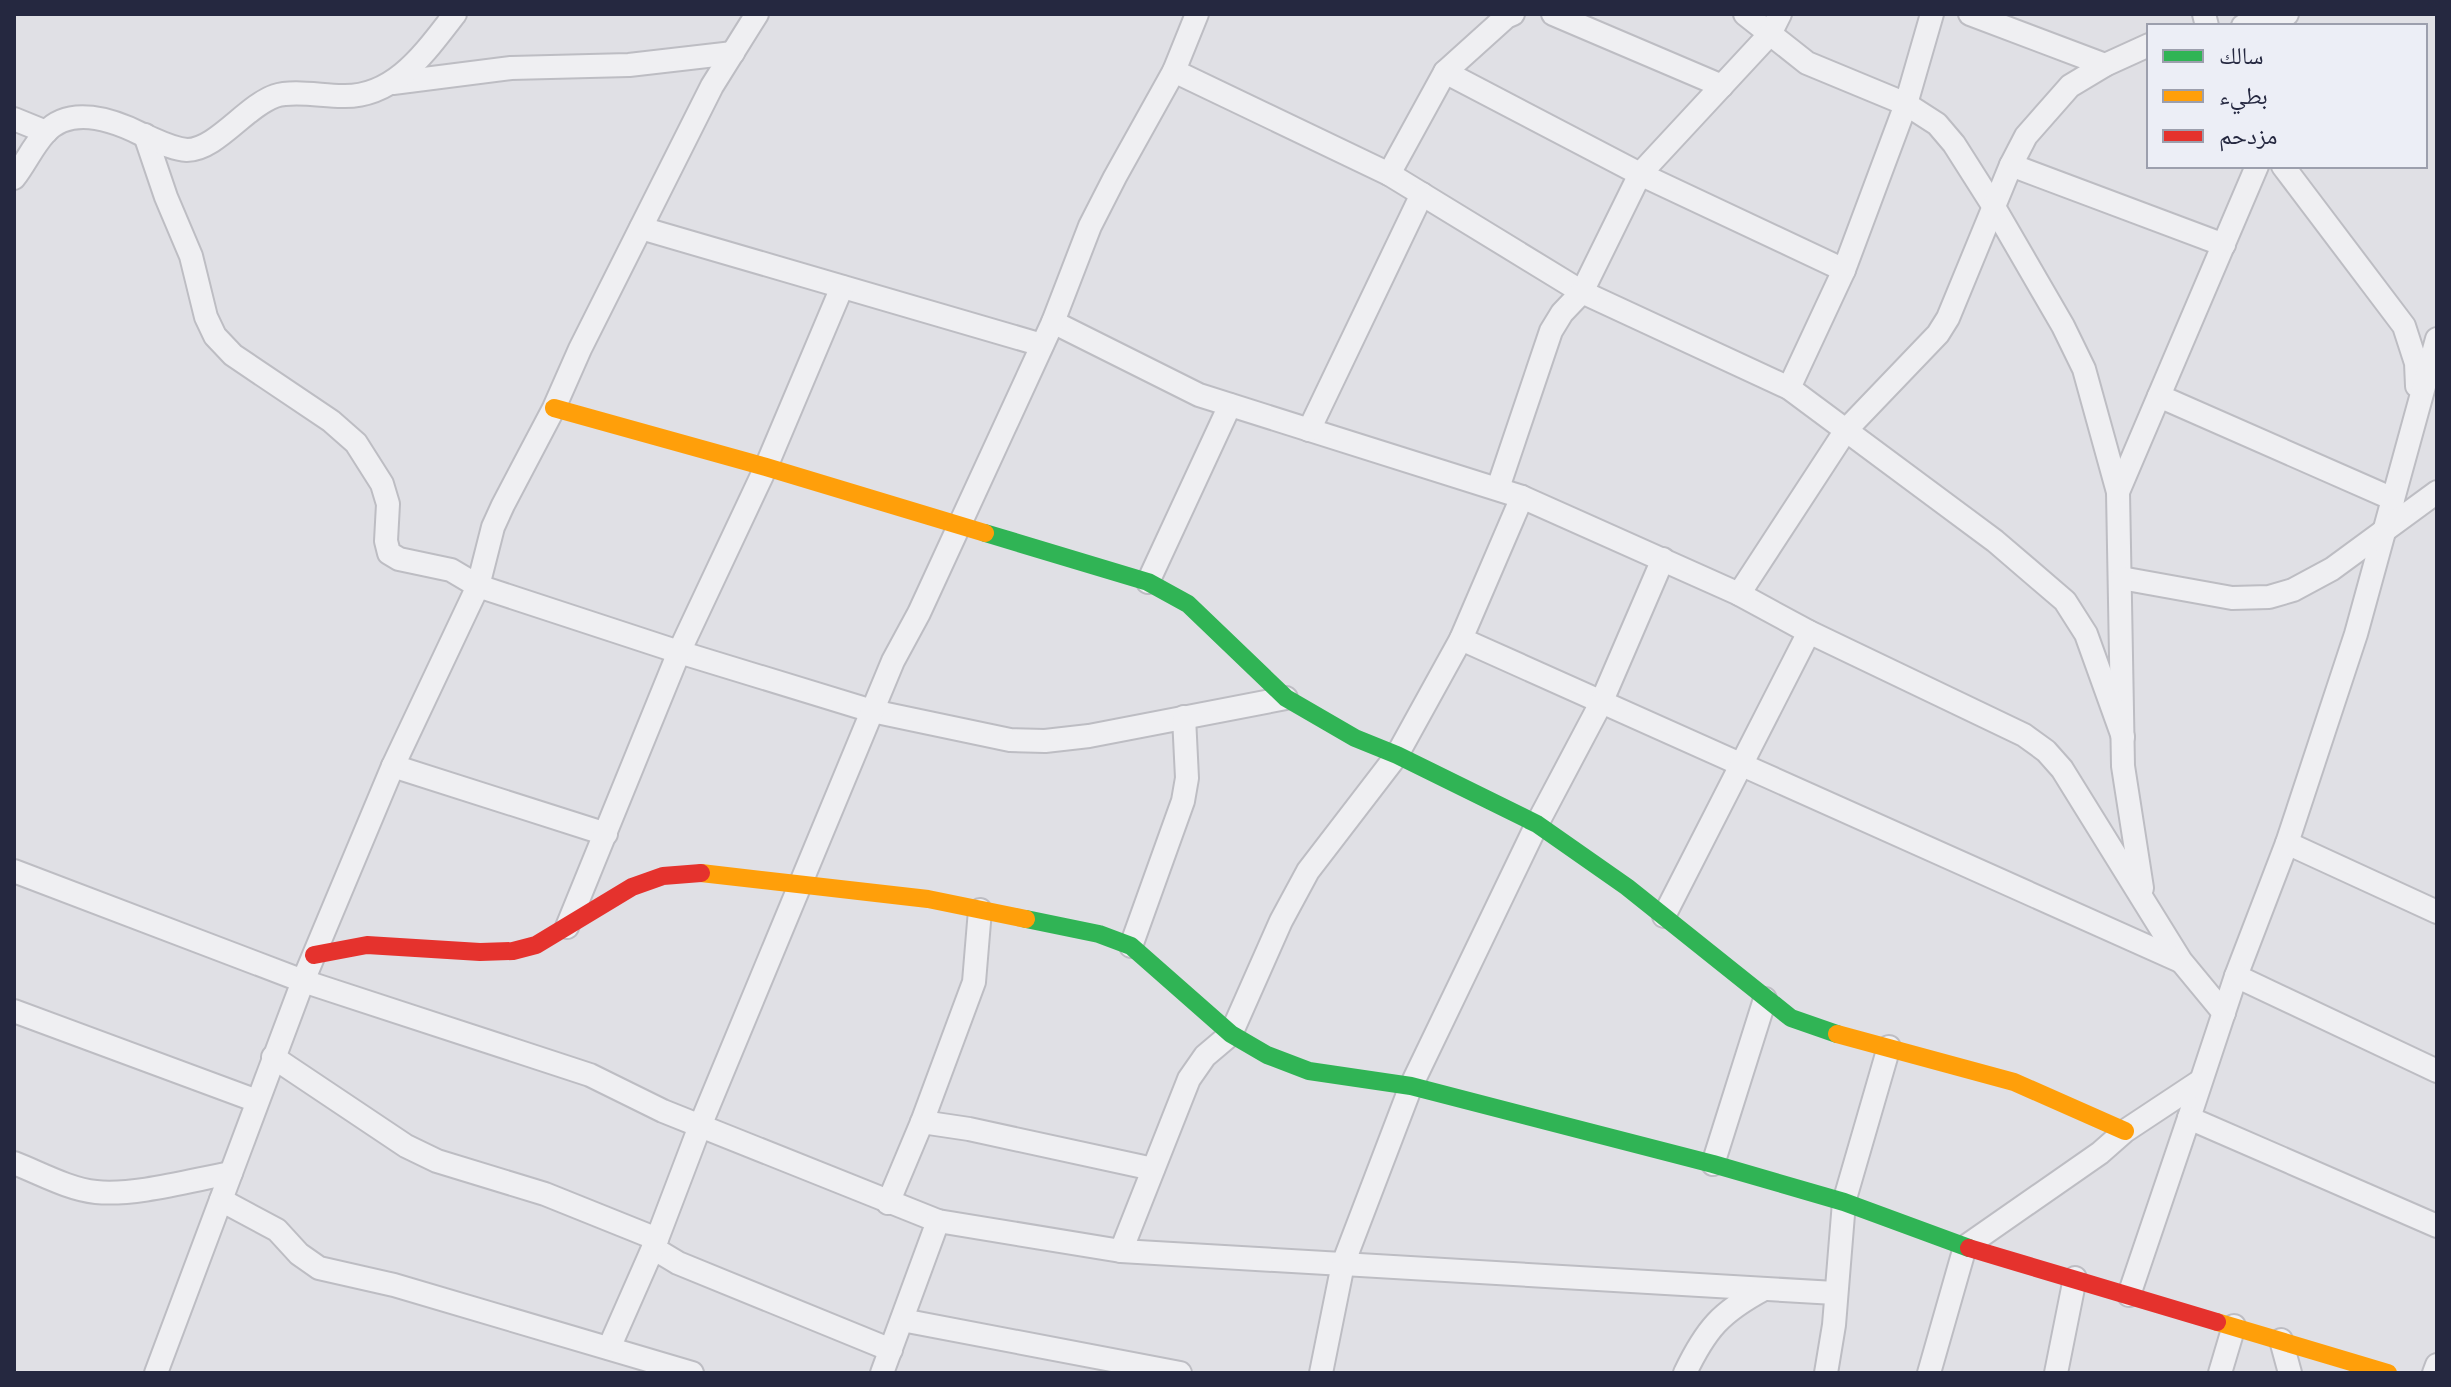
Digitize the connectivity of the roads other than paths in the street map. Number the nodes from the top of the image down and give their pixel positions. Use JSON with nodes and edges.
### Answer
{"nodes":[{"id":1,"x":455,"y":14,"type":"edge"},
{"id":2,"x":757,"y":14,"type":"edge"},
{"id":3,"x":1197,"y":14,"type":"edge"},
{"id":4,"x":1513,"y":14,"type":"edge"},
{"id":5,"x":1553,"y":14,"type":"edge"},
{"id":6,"x":1745,"y":14,"type":"edge"},
{"id":7,"x":1780,"y":14,"type":"edge"},
{"id":8,"x":1932,"y":14,"type":"edge"},
{"id":9,"x":1970,"y":14,"type":"edge"},
{"id":10,"x":2287,"y":14,"type":"edge"},
{"id":11,"x":2250,"y":24,"type":"edge"},
{"id":12,"x":1770,"y":34,"type":"junction"},
{"id":13,"x":2147,"y":46,"type":"edge"},
{"id":14,"x":733,"y":53,"type":"junction"},
{"id":15,"x":2105,"y":65,"type":"junction"},
{"id":16,"x":1174,"y":71,"type":"junction"},
{"id":17,"x":1445,"y":72,"type":"junction"},
{"id":18,"x":393,"y":83,"type":"junction"},
{"id":19,"x":1722,"y":86,"type":"junction"},
{"id":20,"x":1906,"y":104,"type":"junction"},
{"id":21,"x":14,"y":119,"type":"edge"},
{"id":22,"x":46,"y":132,"type":"junction"},
{"id":23,"x":145,"y":135,"type":"junction"},
{"id":24,"x":2011,"y":165,"type":"junction"},
{"id":25,"x":2256,"y":168,"type":"edge"},
{"id":26,"x":2285,"y":168,"type":"edge"},
{"id":27,"x":1389,"y":174,"type":"junction"},
{"id":28,"x":1640,"y":174,"type":"junction"},
{"id":29,"x":14,"y":178,"type":"edge"},
{"id":30,"x":1422,"y":194,"type":"junction"},
{"id":31,"x":1994,"y":207,"type":"junction"},
{"id":32,"x":641,"y":228,"type":"junction"},
{"id":33,"x":2224,"y":245,"type":"junction"},
{"id":34,"x":1844,"y":270,"type":"junction"},
{"id":35,"x":842,"y":287,"type":"junction"},
{"id":36,"x":1582,"y":292,"type":"junction"},
{"id":37,"x":1053,"y":322,"type":"junction"},
{"id":38,"x":2437,"y":339,"type":"edge"},
{"id":39,"x":1042,"y":345,"type":"junction"},
{"id":40,"x":1789,"y":388,"type":"junction"},
{"id":41,"x":2159,"y":396,"type":"junction"},
{"id":42,"x":2418,"y":402,"type":"junction"},
{"id":43,"x":1230,"y":405,"type":"junction"},
{"id":44,"x":554,"y":408,"type":"junction"},
{"id":45,"x":1309,"y":430,"type":"junction"},
{"id":46,"x":1846,"y":430,"type":"junction"},
{"id":47,"x":766,"y":467,"type":"junction"},
{"id":48,"x":1498,"y":488,"type":"junction"},
{"id":49,"x":2118,"y":492,"type":"junction"},
{"id":50,"x":2437,"y":492,"type":"edge"},
{"id":51,"x":1522,"y":497,"type":"junction"},
{"id":52,"x":2393,"y":499,"type":"junction"},
{"id":53,"x":958,"y":526,"type":"junction"},
{"id":54,"x":2384,"y":529,"type":"junction"},
{"id":55,"x":1663,"y":559,"type":"junction"},
{"id":56,"x":2121,"y":578,"type":"junction"},
{"id":57,"x":1148,"y":582,"type":"junction"},
{"id":58,"x":478,"y":586,"type":"junction"},
{"id":59,"x":1739,"y":594,"type":"junction"},
{"id":60,"x":1809,"y":632,"type":"junction"},
{"id":61,"x":1461,"y":639,"type":"junction"},
{"id":62,"x":679,"y":652,"type":"junction"},
{"id":63,"x":1286,"y":698,"type":"junction"},
{"id":64,"x":1601,"y":703,"type":"junction"},
{"id":65,"x":872,"y":711,"type":"junction"},
{"id":66,"x":1184,"y":717,"type":"junction"},
{"id":67,"x":2123,"y":737,"type":"junction"},
{"id":68,"x":1397,"y":755,"type":"junction"},
{"id":69,"x":393,"y":766,"type":"junction"},
{"id":70,"x":1742,"y":766,"type":"junction"},
{"id":71,"x":1537,"y":824,"type":"junction"},
{"id":72,"x":606,"y":834,"type":"junction"},
{"id":73,"x":2287,"y":843,"type":"junction"},
{"id":74,"x":14,"y":871,"type":"edge"},
{"id":75,"x":799,"y":884,"type":"junction"},
{"id":76,"x":2143,"y":897,"type":"junction"},
{"id":77,"x":980,"y":910,"type":"junction"},
{"id":78,"x":2437,"y":912,"type":"edge"},
{"id":79,"x":1664,"y":916,"type":"junction"},
{"id":80,"x":567,"y":927,"type":"junction"},
{"id":81,"x":1131,"y":946,"type":"junction"},
{"id":82,"x":314,"y":955,"type":"junction"},
{"id":83,"x":2181,"y":961,"type":"junction"},
{"id":84,"x":2236,"y":976,"type":"junction"},
{"id":85,"x":303,"y":981,"type":"junction"},
{"id":86,"x":1765,"y":999,"type":"junction"},
{"id":87,"x":14,"y":1011,"type":"edge"},
{"id":88,"x":2224,"y":1013,"type":"junction"},
{"id":89,"x":1231,"y":1034,"type":"junction"},
{"id":90,"x":1889,"y":1047,"type":"junction"},
{"id":91,"x":273,"y":1057,"type":"junction"},
{"id":92,"x":2437,"y":1071,"type":"edge"},
{"id":93,"x":2199,"y":1082,"type":"junction"},
{"id":94,"x":1411,"y":1086,"type":"junction"},
{"id":95,"x":257,"y":1101,"type":"junction"},
{"id":96,"x":2189,"y":1118,"type":"junction"},
{"id":97,"x":922,"y":1122,"type":"junction"},
{"id":98,"x":700,"y":1126,"type":"junction"},
{"id":99,"x":2125,"y":1131,"type":"junction"},
{"id":100,"x":14,"y":1163,"type":"edge"},
{"id":101,"x":1713,"y":1164,"type":"junction"},
{"id":102,"x":1153,"y":1169,"type":"junction"},
{"id":103,"x":231,"y":1173,"type":"junction"},
{"id":104,"x":221,"y":1200,"type":"junction"},
{"id":105,"x":1844,"y":1202,"type":"junction"},
{"id":106,"x":888,"y":1203,"type":"junction"},
{"id":107,"x":938,"y":1221,"type":"junction"},
{"id":108,"x":2437,"y":1226,"type":"edge"},
{"id":109,"x":655,"y":1244,"type":"junction"},
{"id":110,"x":1965,"y":1247,"type":"junction"},
{"id":111,"x":1121,"y":1251,"type":"junction"},
{"id":112,"x":1343,"y":1264,"type":"junction"},
{"id":113,"x":2075,"y":1278,"type":"junction"},
{"id":114,"x":1766,"y":1288,"type":"junction"},
{"id":115,"x":1835,"y":1293,"type":"junction"},
{"id":116,"x":2129,"y":1295,"type":"junction"},
{"id":117,"x":902,"y":1320,"type":"junction"},
{"id":118,"x":2234,"y":1326,"type":"junction"},
{"id":119,"x":2281,"y":1340,"type":"junction"},
{"id":120,"x":609,"y":1348,"type":"junction"},
{"id":121,"x":891,"y":1350,"type":"junction"},
{"id":122,"x":2437,"y":1365,"type":"edge"},
{"id":123,"x":156,"y":1373,"type":"edge"},
{"id":124,"x":692,"y":1373,"type":"edge"},
{"id":125,"x":882,"y":1373,"type":"edge"},
{"id":126,"x":1180,"y":1373,"type":"edge"},
{"id":127,"x":1321,"y":1373,"type":"edge"},
{"id":128,"x":1685,"y":1373,"type":"edge"},
{"id":129,"x":1826,"y":1373,"type":"edge"},
{"id":130,"x":1929,"y":1373,"type":"edge"},
{"id":131,"x":2056,"y":1373,"type":"edge"},
{"id":132,"x":2220,"y":1373,"type":"edge"},
{"id":133,"x":2290,"y":1373,"type":"edge"},
{"id":134,"x":2388,"y":1373,"type":"edge"},
{"id":135,"x":2434,"y":1373,"type":"edge"}],
"edges":[{"from":1,"to":18,"type":"street"},
{"from":2,"to":14,"type":"street"},
{"from":3,"to":16,"type":"street"},
{"from":4,"to":17,"type":"street"},
{"from":5,"to":19,"type":"street"},
{"from":6,"to":12,"type":"street"},
{"from":7,"to":12,"type":"street"},
{"from":8,"to":20,"type":"street"},
{"from":9,"to":15,"type":"street"},
{"from":10,"to":11,"type":"street"},
{"from":12,"to":19,"type":"street"},
{"from":12,"to":20,"type":"street"},
{"from":13,"to":15,"type":"street"},
{"from":14,"to":18,"type":"street"},
{"from":14,"to":32,"type":"street"},
{"from":15,"to":24,"type":"street"},
{"from":16,"to":27,"type":"street"},
{"from":16,"to":37,"type":"street"},
{"from":17,"to":27,"type":"street"},
{"from":17,"to":28,"type":"street"},
{"from":18,"to":23,"type":"street"},
{"from":19,"to":28,"type":"street"},
{"from":20,"to":31,"type":"street"},
{"from":20,"to":34,"type":"street"},
{"from":21,"to":22,"type":"street"},
{"from":22,"to":23,"type":"street"},
{"from":22,"to":29,"type":"street"},
{"from":23,"to":58,"type":"street"},
{"from":24,"to":31,"type":"street"},
{"from":24,"to":33,"type":"street"},
{"from":25,"to":33,"type":"street"},
{"from":26,"to":42,"type":"street"},
{"from":27,"to":30,"type":"street"},
{"from":28,"to":34,"type":"street"},
{"from":28,"to":36,"type":"street"},
{"from":30,"to":36,"type":"street"},
{"from":30,"to":45,"type":"street"},
{"from":31,"to":46,"type":"street"},
{"from":31,"to":49,"type":"street"},
{"from":32,"to":35,"type":"street"},
{"from":32,"to":44,"type":"street"},
{"from":33,"to":41,"type":"street"},
{"from":34,"to":40,"type":"street"},
{"from":35,"to":39,"type":"street"},
{"from":35,"to":47,"type":"street"},
{"from":36,"to":40,"type":"street"},
{"from":36,"to":48,"type":"street"},
{"from":37,"to":39,"type":"street"},
{"from":37,"to":43,"type":"street"},
{"from":38,"to":42,"type":"street"},
{"from":39,"to":53,"type":"street"},
{"from":40,"to":46,"type":"street"},
{"from":41,"to":49,"type":"street"},
{"from":41,"to":52,"type":"street"},
{"from":42,"to":52,"type":"street"},
{"from":43,"to":45,"type":"street"},
{"from":43,"to":57,"type":"street"},
{"from":44,"to":47,"type":"street"},
{"from":44,"to":58,"type":"street"},
{"from":45,"to":48,"type":"street"},
{"from":46,"to":59,"type":"street"},
{"from":46,"to":67,"type":"street"},
{"from":47,"to":53,"type":"street"},
{"from":47,"to":62,"type":"street"},
{"from":48,"to":51,"type":"street"},
{"from":49,"to":56,"type":"street"},
{"from":50,"to":54,"type":"street"},
{"from":51,"to":55,"type":"street"},
{"from":51,"to":61,"type":"street"},
{"from":52,"to":54,"type":"street"},
{"from":53,"to":57,"type":"street"},
{"from":53,"to":65,"type":"street"},
{"from":54,"to":56,"type":"street"},
{"from":54,"to":73,"type":"street"},
{"from":55,"to":59,"type":"street"},
{"from":55,"to":64,"type":"street"},
{"from":56,"to":67,"type":"street"},
{"from":57,"to":63,"type":"street"},
{"from":58,"to":62,"type":"street"},
{"from":58,"to":69,"type":"street"},
{"from":59,"to":60,"type":"street"},
{"from":60,"to":70,"type":"street"},
{"from":60,"to":76,"type":"street"},
{"from":61,"to":64,"type":"street"},
{"from":61,"to":68,"type":"street"},
{"from":62,"to":65,"type":"street"},
{"from":62,"to":72,"type":"street"},
{"from":63,"to":66,"type":"street"},
{"from":63,"to":68,"type":"street"},
{"from":64,"to":70,"type":"street"},
{"from":64,"to":71,"type":"street"},
{"from":65,"to":66,"type":"street"},
{"from":65,"to":75,"type":"street"},
{"from":66,"to":81,"type":"street"},
{"from":67,"to":76,"type":"street"},
{"from":68,"to":71,"type":"street"},
{"from":68,"to":89,"type":"street"},
{"from":69,"to":72,"type":"street"},
{"from":69,"to":82,"type":"street"},
{"from":70,"to":79,"type":"street"},
{"from":70,"to":83,"type":"street"},
{"from":71,"to":79,"type":"street"},
{"from":71,"to":94,"type":"street"},
{"from":72,"to":80,"type":"street"},
{"from":73,"to":78,"type":"street"},
{"from":73,"to":84,"type":"street"},
{"from":74,"to":85,"type":"street"},
{"from":75,"to":77,"type":"street"},
{"from":75,"to":80,"type":"street"},
{"from":75,"to":98,"type":"street"},
{"from":76,"to":83,"type":"street"},
{"from":77,"to":81,"type":"street"},
{"from":77,"to":97,"type":"street"},
{"from":79,"to":86,"type":"street"},
{"from":80,"to":82,"type":"street"},
{"from":81,"to":89,"type":"street"},
{"from":82,"to":85,"type":"street"},
{"from":83,"to":88,"type":"street"},
{"from":84,"to":88,"type":"street"},
{"from":84,"to":92,"type":"street"},
{"from":85,"to":91,"type":"street"},
{"from":85,"to":98,"type":"street"},
{"from":86,"to":90,"type":"street"},
{"from":86,"to":101,"type":"street"},
{"from":87,"to":95,"type":"street"},
{"from":88,"to":93,"type":"street"},
{"from":89,"to":94,"type":"street"},
{"from":89,"to":102,"type":"street"},
{"from":90,"to":99,"type":"street"},
{"from":90,"to":105,"type":"street"},
{"from":91,"to":95,"type":"street"},
{"from":91,"to":109,"type":"street"},
{"from":93,"to":96,"type":"street"},
{"from":93,"to":99,"type":"street"},
{"from":94,"to":101,"type":"street"},
{"from":94,"to":112,"type":"street"},
{"from":95,"to":103,"type":"street"},
{"from":96,"to":108,"type":"street"},
{"from":96,"to":116,"type":"street"},
{"from":97,"to":102,"type":"street"},
{"from":97,"to":106,"type":"street"},
{"from":98,"to":106,"type":"street"},
{"from":98,"to":109,"type":"street"},
{"from":99,"to":110,"type":"street"},
{"from":100,"to":103,"type":"street"},
{"from":101,"to":105,"type":"street"},
{"from":102,"to":111,"type":"street"},
{"from":103,"to":104,"type":"street"},
{"from":104,"to":120,"type":"street"},
{"from":104,"to":123,"type":"street"},
{"from":105,"to":110,"type":"street"},
{"from":105,"to":115,"type":"street"},
{"from":106,"to":107,"type":"street"},
{"from":107,"to":111,"type":"street"},
{"from":107,"to":117,"type":"street"},
{"from":109,"to":120,"type":"street"},
{"from":109,"to":121,"type":"street"},
{"from":110,"to":113,"type":"street"},
{"from":110,"to":130,"type":"street"},
{"from":111,"to":112,"type":"street"},
{"from":112,"to":114,"type":"street"},
{"from":112,"to":127,"type":"street"},
{"from":113,"to":116,"type":"street"},
{"from":113,"to":131,"type":"street"},
{"from":114,"to":115,"type":"street"},
{"from":114,"to":128,"type":"street"},
{"from":115,"to":129,"type":"street"},
{"from":116,"to":118,"type":"street"},
{"from":117,"to":121,"type":"street"},
{"from":117,"to":126,"type":"street"},
{"from":118,"to":119,"type":"street"},
{"from":118,"to":132,"type":"street"},
{"from":119,"to":133,"type":"street"},
{"from":119,"to":134,"type":"street"},
{"from":120,"to":124,"type":"street"},
{"from":121,"to":125,"type":"street"},
{"from":122,"to":135,"type":"street"}]}
